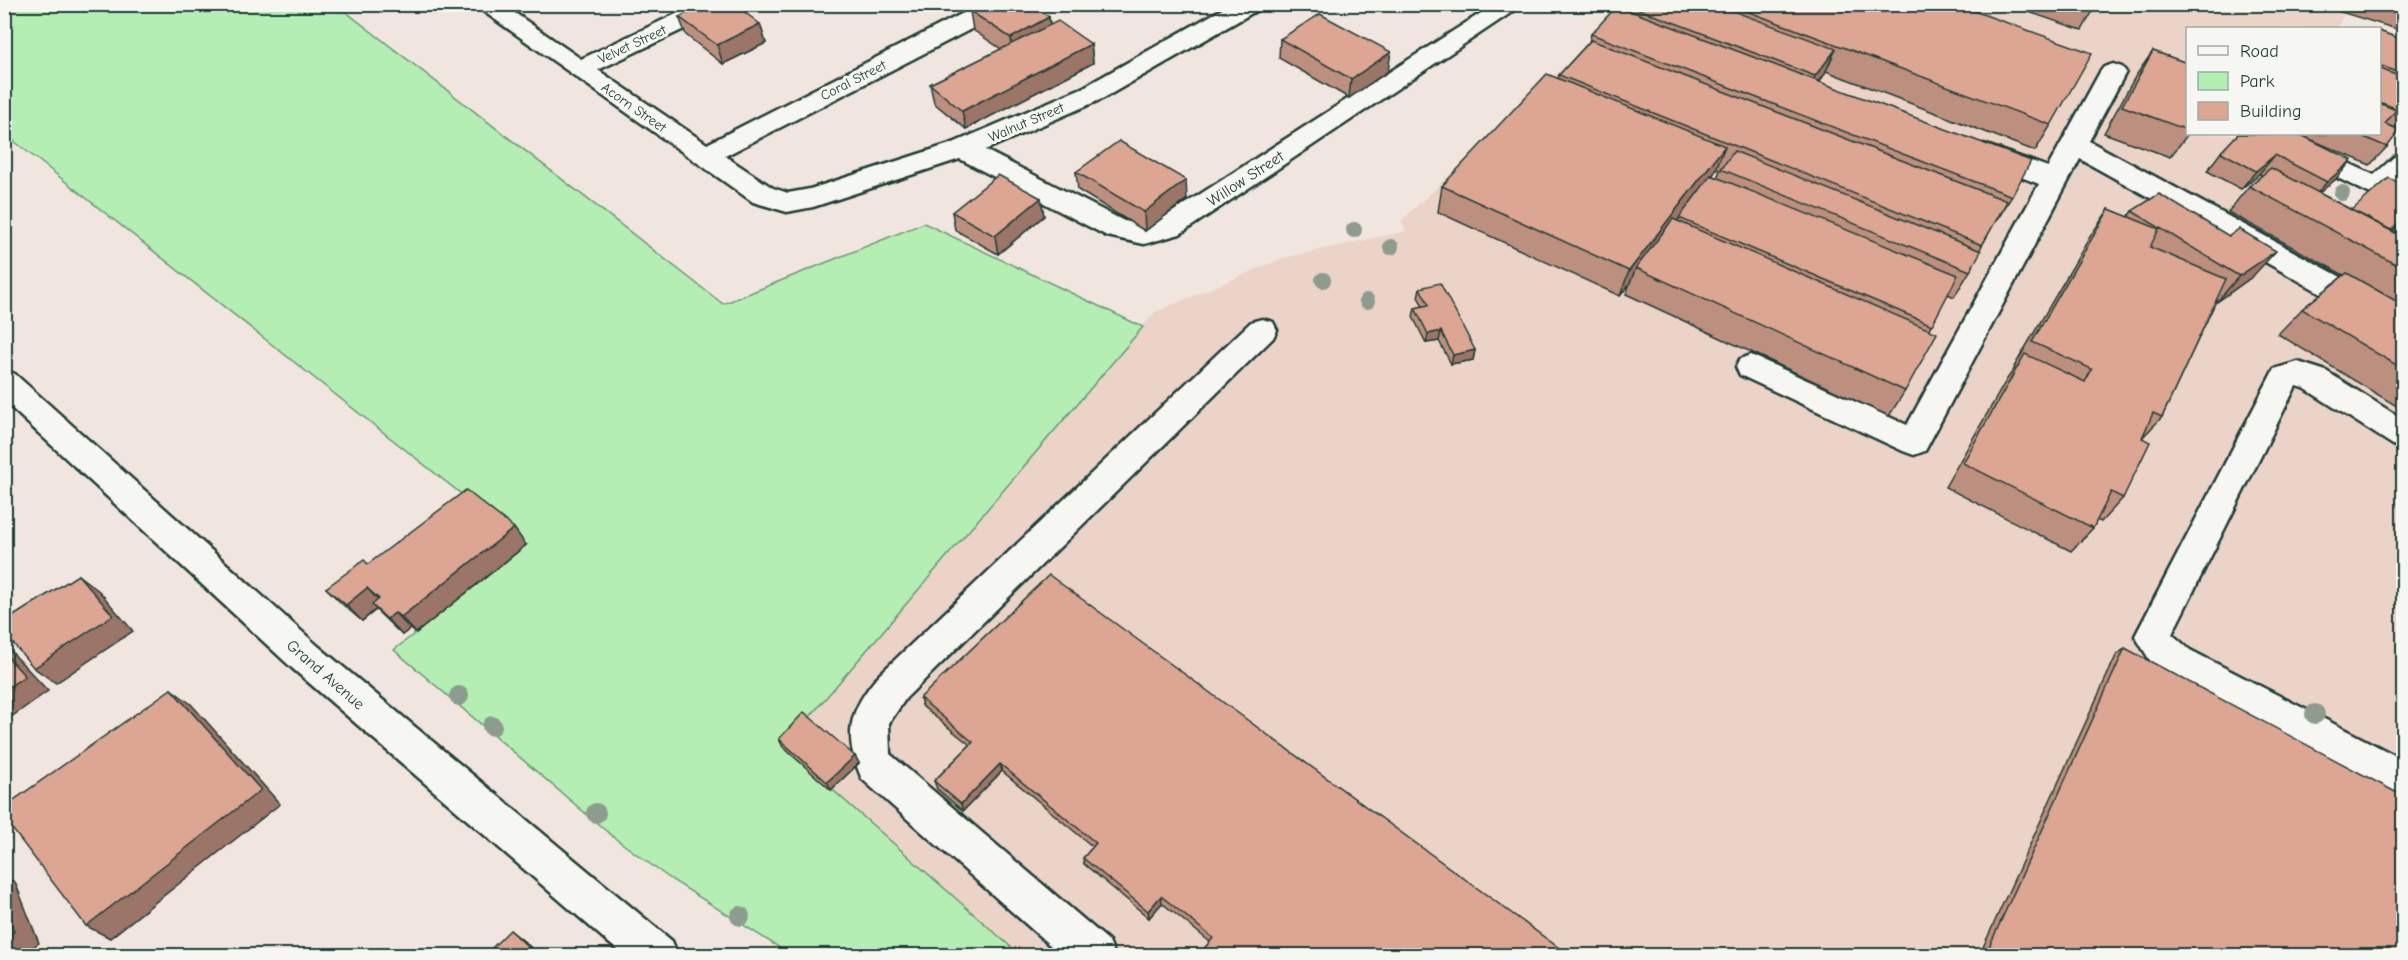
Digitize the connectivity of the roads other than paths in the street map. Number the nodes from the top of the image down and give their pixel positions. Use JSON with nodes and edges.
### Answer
{"nodes":[{"id":1,"x":484,"y":4,"type":"edge"},
{"id":2,"x":717,"y":4,"type":"edge"},
{"id":3,"x":1001,"y":4,"type":"edge"},
{"id":4,"x":1250,"y":4,"type":"edge"},
{"id":5,"x":1512,"y":4,"type":"edge"},
{"id":6,"x":580,"y":69,"type":"junction"},
{"id":7,"x":2113,"y":72,"type":"dead end"},
{"id":8,"x":2074,"y":144,"type":"junction"},
{"id":9,"x":2288,"y":144,"type":"edge"},
{"id":10,"x":1966,"y":145,"type":"edge"},
{"id":11,"x":962,"y":149,"type":"junction"},
{"id":12,"x":704,"y":156,"type":"junction"},
{"id":13,"x":2403,"y":163,"type":"edge"},
{"id":14,"x":2055,"y":180,"type":"junction"},
{"id":15,"x":2377,"y":188,"type":"junction"},
{"id":16,"x":2403,"y":201,"type":"edge"},
{"id":17,"x":787,"y":203,"type":"joint"},
{"id":18,"x":2403,"y":325,"type":"edge"},
{"id":19,"x":1262,"y":330,"type":"dead end"},
{"id":20,"x":1751,"y":367,"type":"dead end"},
{"id":21,"x":8,"y":388,"type":"edge"},
{"id":22,"x":2403,"y":436,"type":"edge"},
{"id":23,"x":2403,"y":780,"type":"edge"},
{"id":24,"x":657,"y":956,"type":"edge"},
{"id":25,"x":1094,"y":956,"type":"edge"}],
"edges":[{"from":1,"to":6,"type":"street","name":"Acorn Street"},
{"from":2,"to":6,"type":"street","name":"Velvet Street"},
{"from":3,"to":12,"type":"street","name":"Coral Street"},
{"from":4,"to":11,"type":"street","name":"Walnut Street"},
{"from":5,"to":11,"type":"street","name":"Willow Street"},
{"from":6,"to":12,"type":"street","name":"Acorn Street"},
{"from":7,"to":8,"type":"street"},
{"from":8,"to":14,"type":"street"},
{"from":8,"to":18,"type":"street"},
{"from":9,"to":15,"type":"street"},
{"from":10,"to":14,"type":"street"},
{"from":11,"to":17,"type":"street","name":"Walnut Street"},
{"from":12,"to":17,"type":"street","name":"Acorn Street"},
{"from":13,"to":15,"type":"street"},
{"from":14,"to":20,"type":"street"},
{"from":15,"to":16,"type":"street"},
{"from":19,"to":25,"type":"street"},
{"from":21,"to":24,"type":"street","name":"Grand Avenue"},
{"from":22,"to":23,"type":"street"}]}
